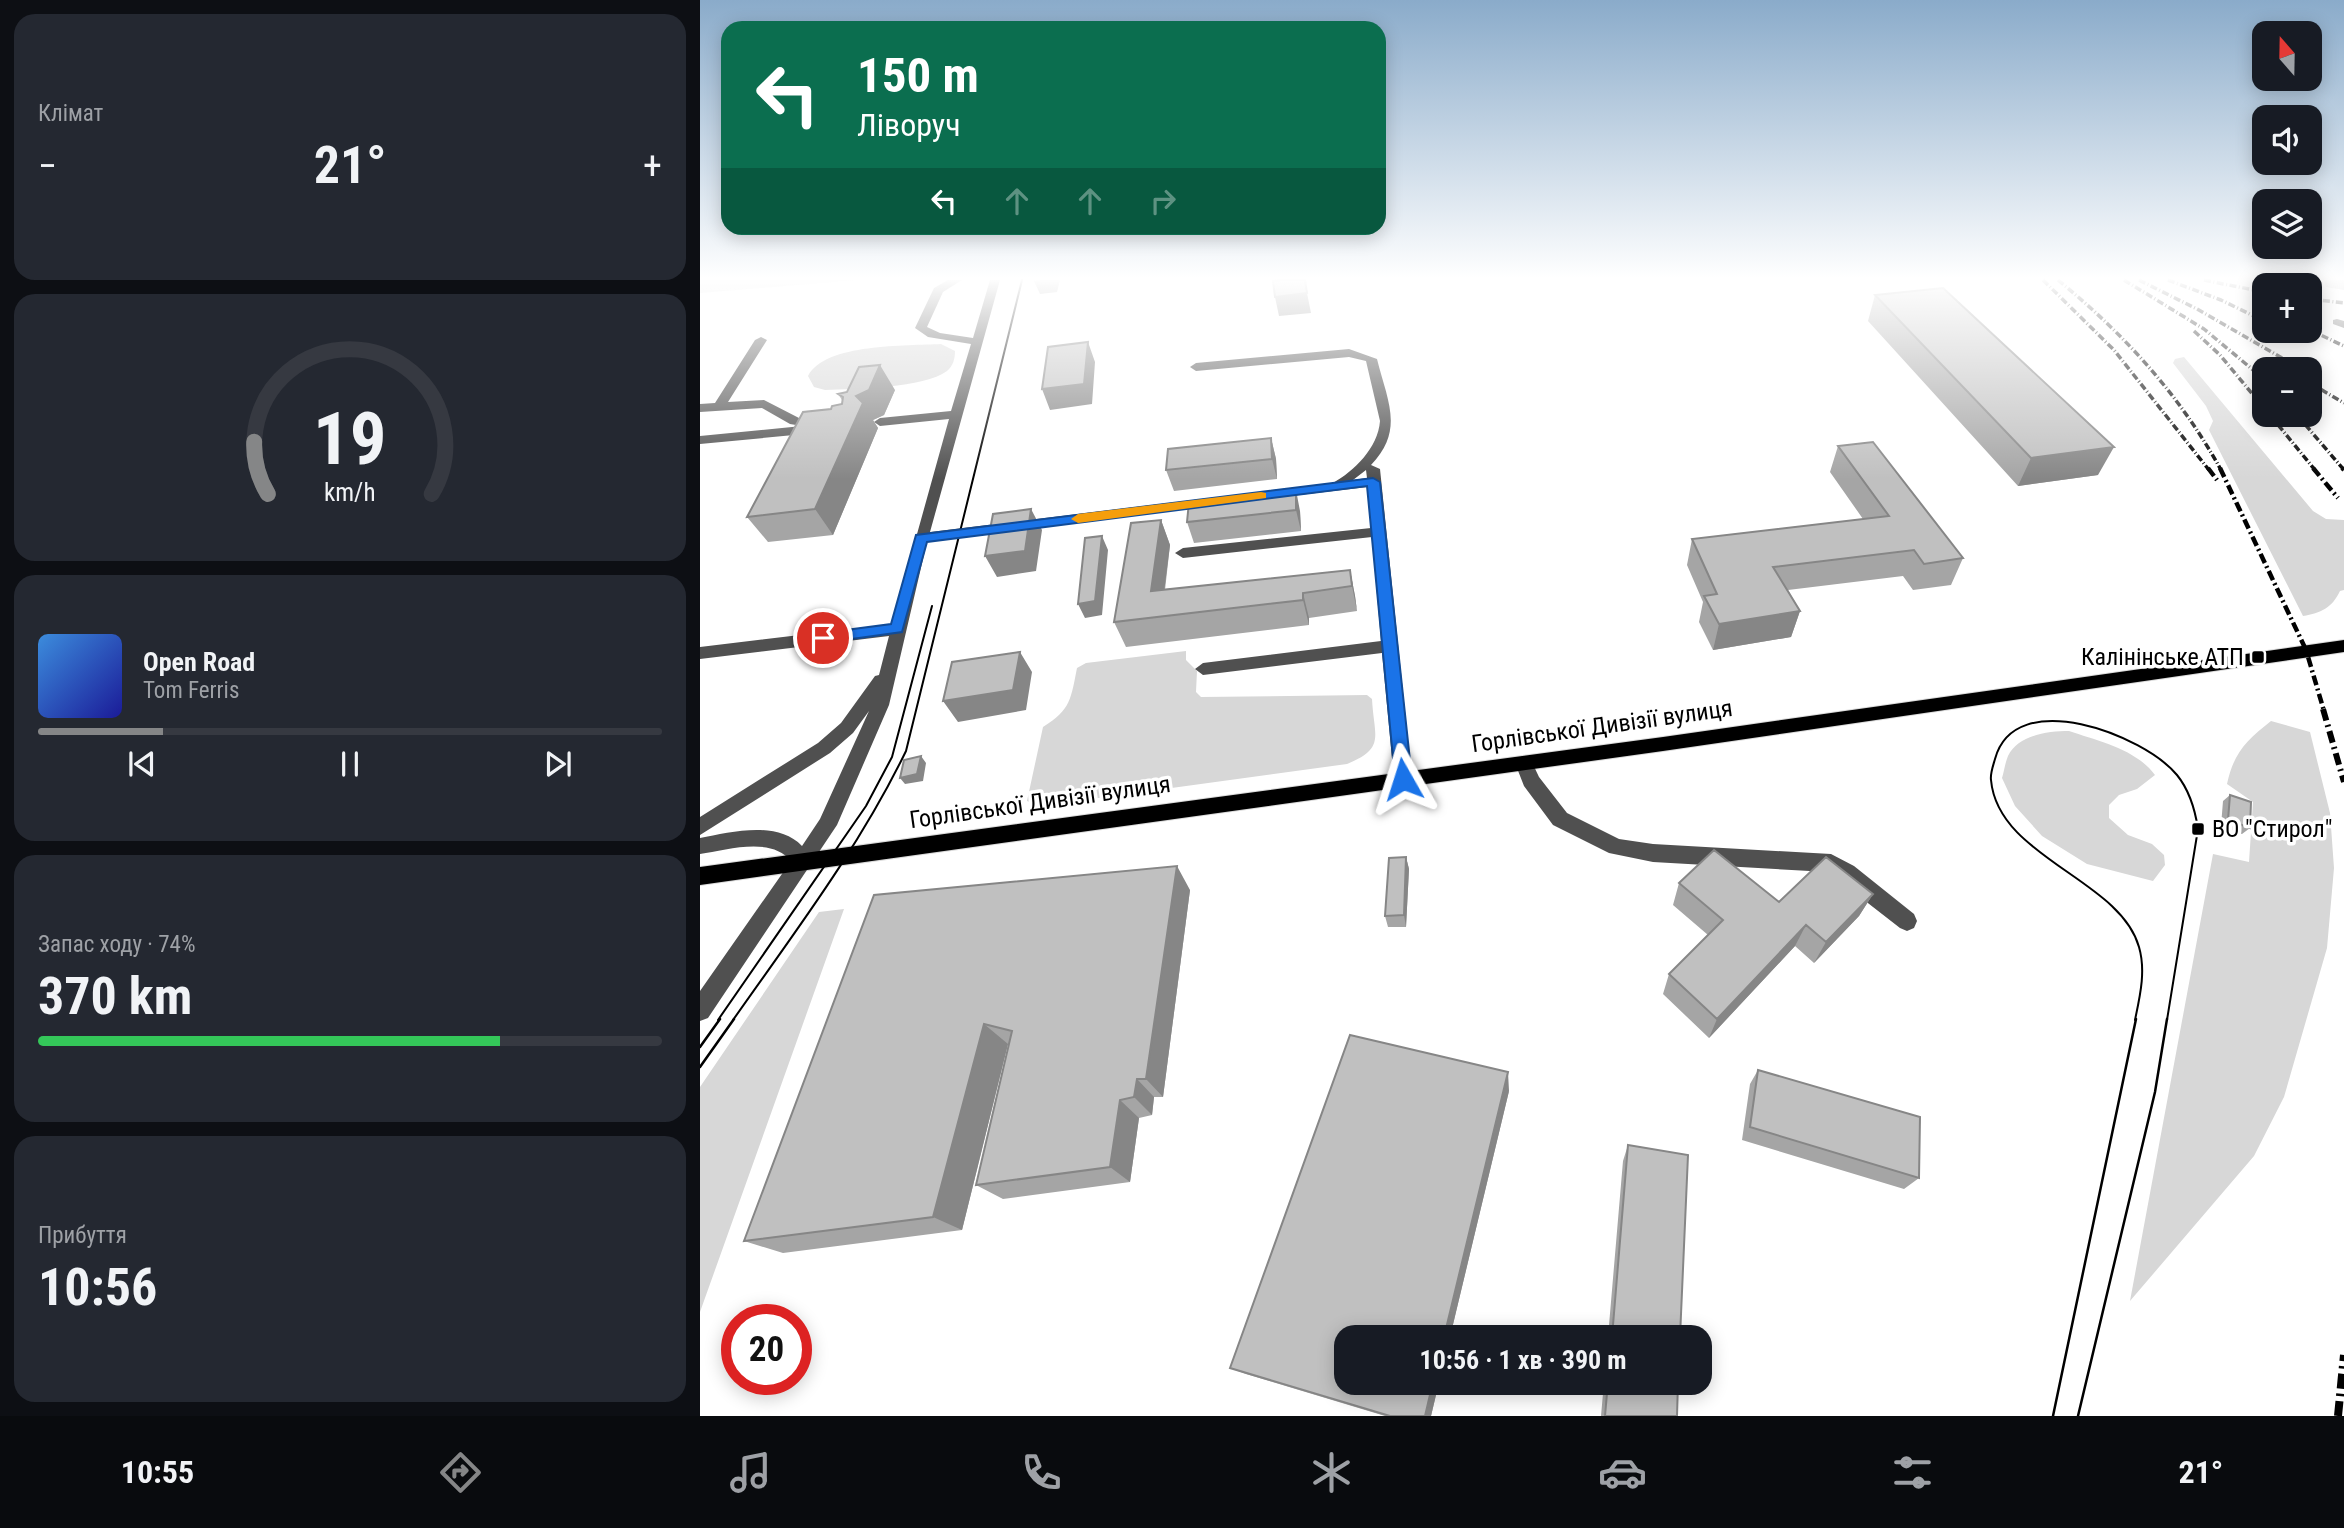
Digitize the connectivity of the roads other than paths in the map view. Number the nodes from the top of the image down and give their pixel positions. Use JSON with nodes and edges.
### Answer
{"nodes":[{"id":1,"x":757,"y":346,"type":"edge"},
{"id":2,"x":976,"y":346,"type":"edge"},
{"id":3,"x":1196,"y":367,"type":"dead end"},
{"id":4,"x":719,"y":407,"type":"junction"},
{"id":5,"x":700,"y":408,"type":"edge"},
{"id":6,"x":957,"y":414,"type":"junction"},
{"id":7,"x":880,"y":422,"type":"dead end"},
{"id":8,"x":700,"y":440,"type":"edge"},
{"id":9,"x":1376,"y":448,"type":"junction"},
{"id":10,"x":1373,"y":482,"type":"junction"},
{"id":11,"x":1327,"y":487,"type":"junction"},
{"id":12,"x":1259,"y":496,"type":"edge"},
{"id":13,"x":1232,"y":499,"type":"edge"},
{"id":14,"x":1378,"y":532,"type":"junction"},
{"id":15,"x":921,"y":538,"type":"junction"},
{"id":16,"x":1183,"y":553,"type":"dead end"},
{"id":17,"x":897,"y":629,"type":"junction"},
{"id":18,"x":1390,"y":646,"type":"junction"},
{"id":19,"x":2344,"y":646,"type":"edge"},
{"id":20,"x":700,"y":653,"type":"edge"},
{"id":21,"x":888,"y":669,"type":"junction"},
{"id":22,"x":1203,"y":669,"type":"dead end"},
{"id":23,"x":1524,"y":763,"type":"junction"},
{"id":24,"x":1403,"y":779,"type":"junction"},
{"id":25,"x":700,"y":827,"type":"edge"},
{"id":26,"x":700,"y":846,"type":"edge"},
{"id":27,"x":802,"y":862,"type":"junction"},
{"id":28,"x":700,"y":876,"type":"edge"},
{"id":29,"x":1907,"y":921,"type":"dead end"},
{"id":30,"x":700,"y":1010,"type":"edge"}],
"edges":[{"from":1,"to":4,"type":"street"},
{"from":2,"to":6,"type":"street"},
{"from":3,"to":9,"type":"street"},
{"from":4,"to":5,"type":"street"},
{"from":4,"to":8,"type":"street"},
{"from":6,"to":7,"type":"street"},
{"from":6,"to":15,"type":"street"},
{"from":9,"to":10,"type":"street"},
{"from":9,"to":11,"type":"street"},
{"from":10,"to":11,"type":"street"},
{"from":10,"to":14,"type":"street"},
{"from":11,"to":12,"type":"street"},
{"from":13,"to":15,"type":"street"},
{"from":14,"to":16,"type":"street"},
{"from":14,"to":18,"type":"street"},
{"from":15,"to":17,"type":"street"},
{"from":17,"to":20,"type":"street"},
{"from":17,"to":21,"type":"street"},
{"from":18,"to":22,"type":"street"},
{"from":18,"to":24,"type":"street"},
{"from":19,"to":23,"type":"main road","name":"Горлівської Дивізії вулиця"},
{"from":21,"to":25,"type":"street"},
{"from":21,"to":27,"type":"street"},
{"from":23,"to":24,"type":"main road","name":"Горлівської Дивізії вулиця"},
{"from":23,"to":29,"type":"street"},
{"from":24,"to":27,"type":"main road","name":"Горлівської Дивізії вулиця"},
{"from":26,"to":27,"type":"street"},
{"from":27,"to":28,"type":"main road","name":"Горлівської Дивізії вулиця"},
{"from":27,"to":30,"type":"street"}]}
